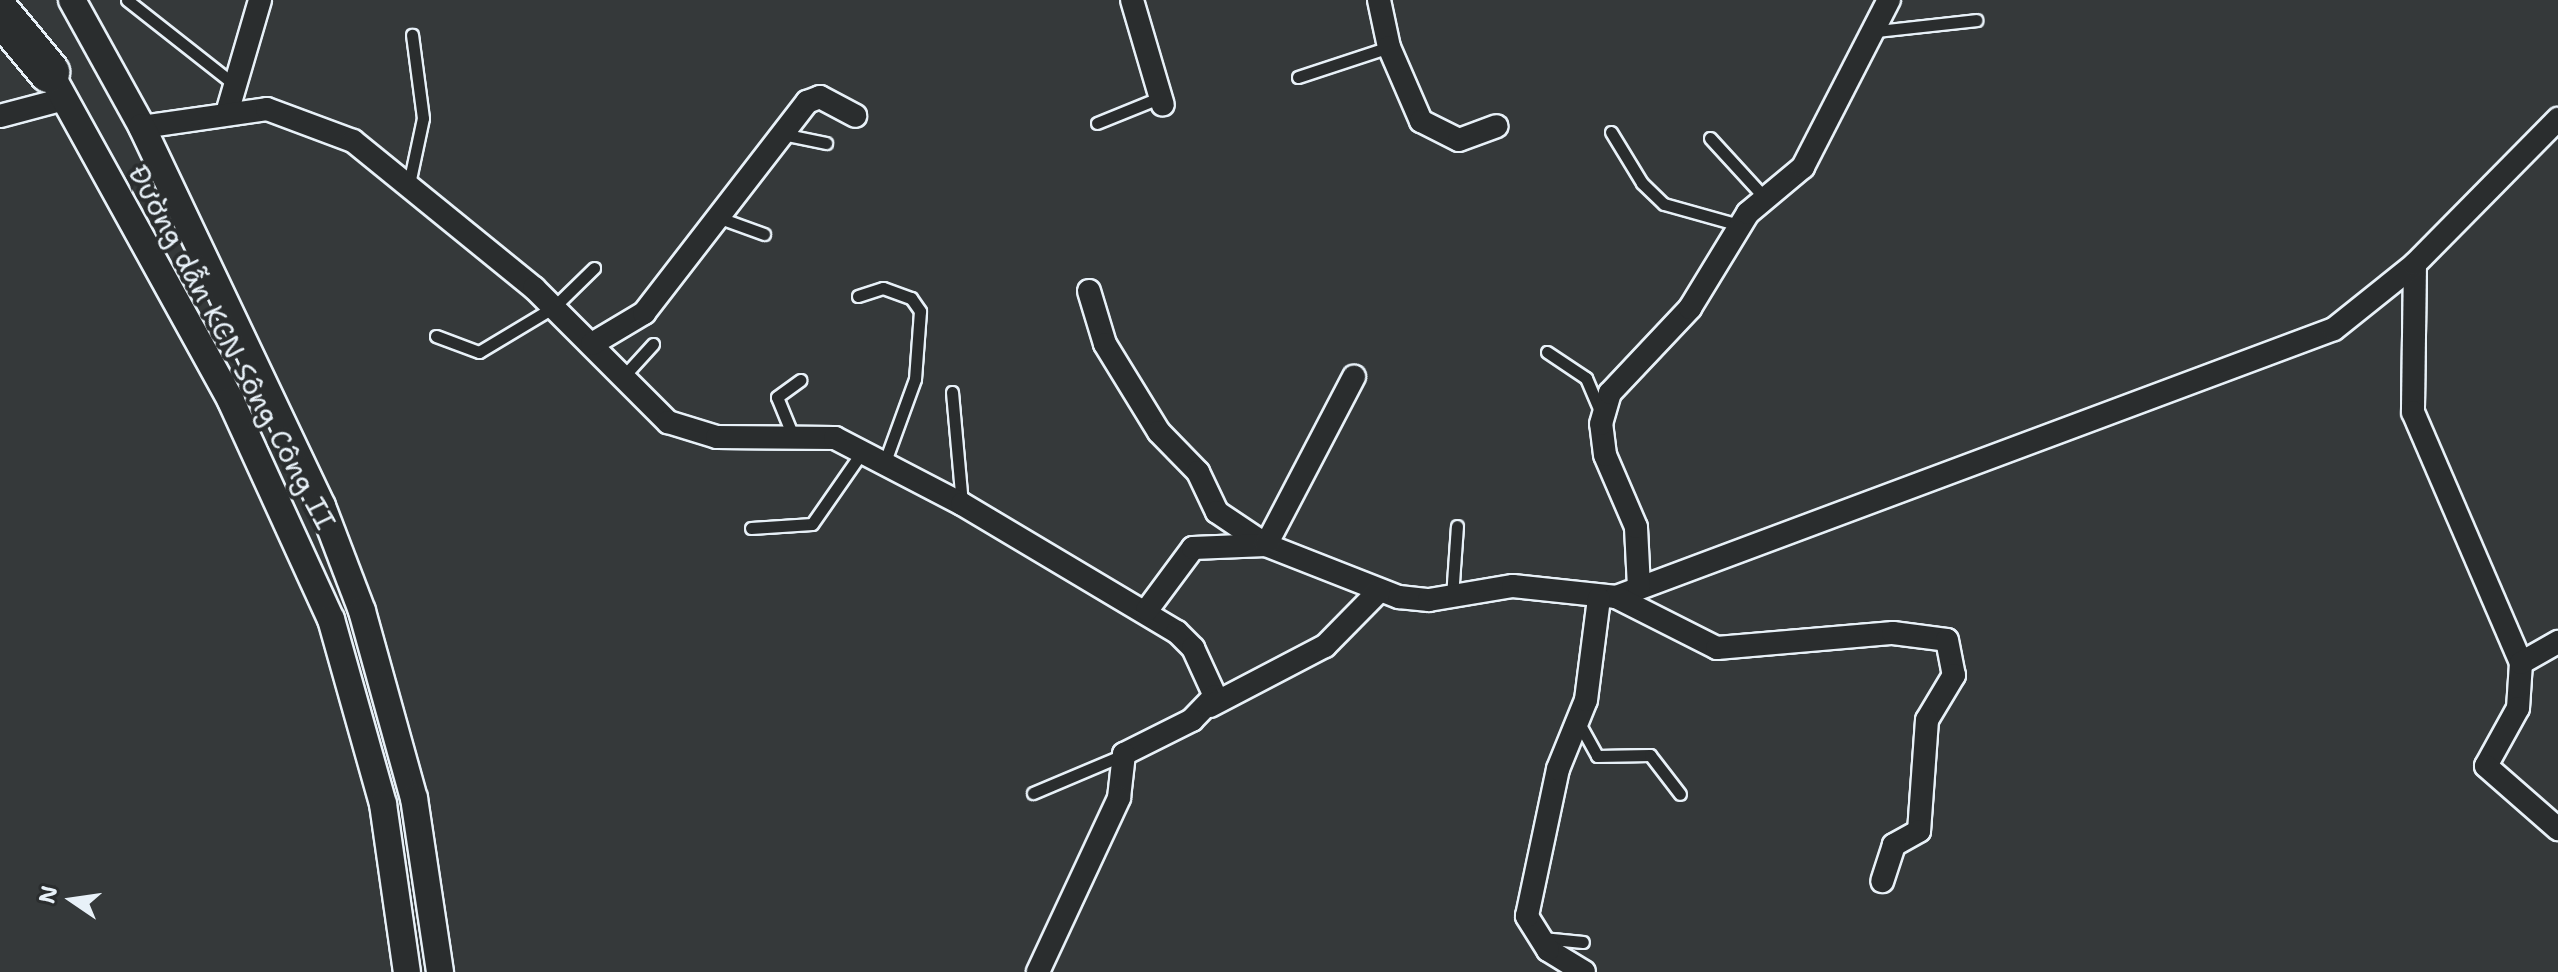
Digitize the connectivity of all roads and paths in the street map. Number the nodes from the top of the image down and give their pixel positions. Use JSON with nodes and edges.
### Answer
{"nodes":[{"id":1,"x":11,"y":0,"type":"edge"},
{"id":2,"x":72,"y":0,"type":"edge"},
{"id":3,"x":127,"y":0,"type":"edge"},
{"id":4,"x":260,"y":0,"type":"edge"},
{"id":5,"x":1132,"y":0,"type":"edge"},
{"id":6,"x":1379,"y":0,"type":"edge"},
{"id":7,"x":1889,"y":0,"type":"edge"},
{"id":8,"x":0,"y":13,"type":"edge"},
{"id":9,"x":1976,"y":20,"type":"dead end"},
{"id":10,"x":1877,"y":31,"type":"junction"},
{"id":11,"x":412,"y":35,"type":"dead end"},
{"id":12,"x":1389,"y":47,"type":"junction"},
{"id":13,"x":1298,"y":77,"type":"dead end"},
{"id":14,"x":56,"y":85,"type":"junction"},
{"id":15,"x":235,"y":85,"type":"junction"},
{"id":16,"x":1162,"y":101,"type":"joint"},
{"id":17,"x":227,"y":113,"type":"junction"},
{"id":18,"x":0,"y":116,"type":"edge"},
{"id":19,"x":855,"y":116,"type":"dead end"},
{"id":20,"x":2558,"y":119,"type":"edge"},
{"id":21,"x":1097,"y":123,"type":"dead end"},
{"id":22,"x":1497,"y":126,"type":"dead end"},
{"id":23,"x":142,"y":127,"type":"junction"},
{"id":24,"x":1611,"y":132,"type":"dead end"},
{"id":25,"x":782,"y":134,"type":"junction"},
{"id":26,"x":1710,"y":138,"type":"dead end"},
{"id":27,"x":826,"y":143,"type":"dead end"},
{"id":28,"x":409,"y":184,"type":"junction"},
{"id":29,"x":1765,"y":198,"type":"junction"},
{"id":30,"x":717,"y":217,"type":"junction"},
{"id":31,"x":1739,"y":225,"type":"junction"},
{"id":32,"x":764,"y":234,"type":"dead end"},
{"id":33,"x":2415,"y":264,"type":"junction"},
{"id":34,"x":594,"y":268,"type":"dead end"},
{"id":35,"x":1089,"y":291,"type":"dead end"},
{"id":36,"x":858,"y":296,"type":"dead end"},
{"id":37,"x":554,"y":307,"type":"junction"},
{"id":38,"x":436,"y":336,"type":"dead end"},
{"id":39,"x":592,"y":344,"type":"junction"},
{"id":40,"x":653,"y":344,"type":"dead end"},
{"id":41,"x":1547,"y":352,"type":"dead end"},
{"id":42,"x":1354,"y":377,"type":"dead end"},
{"id":43,"x":622,"y":379,"type":"junction"},
{"id":44,"x":800,"y":380,"type":"dead end"},
{"id":45,"x":952,"y":392,"type":"dead end"},
{"id":46,"x":1601,"y":424,"type":"junction"},
{"id":47,"x":793,"y":436,"type":"junction"},
{"id":48,"x":862,"y":452,"type":"junction"},
{"id":49,"x":884,"y":464,"type":"junction"},
{"id":50,"x":962,"y":504,"type":"junction"},
{"id":51,"x":1457,"y":526,"type":"dead end"},
{"id":52,"x":751,"y":528,"type":"dead end"},
{"id":53,"x":1266,"y":545,"type":"junction"},
{"id":54,"x":1639,"y":587,"type":"junction"},
{"id":55,"x":1378,"y":592,"type":"junction"},
{"id":56,"x":1452,"y":597,"type":"junction"},
{"id":57,"x":1608,"y":598,"type":"junction"},
{"id":58,"x":1147,"y":610,"type":"junction"},
{"id":59,"x":2558,"y":642,"type":"edge"},
{"id":60,"x":2521,"y":663,"type":"junction"},
{"id":61,"x":1210,"y":706,"type":"junction"},
{"id":62,"x":395,"y":713,"type":"junction"},
{"id":63,"x":363,"y":723,"type":"junction"},
{"id":64,"x":1580,"y":725,"type":"junction"},
{"id":65,"x":1124,"y":754,"type":"junction"},
{"id":66,"x":1033,"y":793,"type":"dead end"},
{"id":67,"x":1680,"y":794,"type":"dead end"},
{"id":68,"x":2558,"y":829,"type":"edge"},
{"id":69,"x":1882,"y":881,"type":"dead end"},
{"id":70,"x":1537,"y":938,"type":"junction"},
{"id":71,"x":1583,"y":942,"type":"dead end"},
{"id":72,"x":407,"y":972,"type":"edge"},
{"id":73,"x":440,"y":972,"type":"edge"},
{"id":74,"x":1038,"y":972,"type":"edge"},
{"id":75,"x":1584,"y":972,"type":"edge"}],
"edges":[{"from":1,"to":14,"type":"street","name":"Đường dẫn KCN Sông Công II"},
{"from":2,"to":23,"type":"street","name":"Đường dẫn KCN Sông Công II"},
{"from":3,"to":15,"type":"lane"},
{"from":4,"to":15,"type":"street"},
{"from":5,"to":16,"type":"street"},
{"from":6,"to":12,"type":"street"},
{"from":7,"to":10,"type":"street"},
{"from":8,"to":14,"type":"highway"},
{"from":9,"to":10,"type":"lane"},
{"from":10,"to":29,"type":"street"},
{"from":11,"to":28,"type":"lane"},
{"from":12,"to":13,"type":"lane"},
{"from":12,"to":22,"type":"street"},
{"from":14,"to":18,"type":"street"},
{"from":14,"to":63,"type":"street","name":"Đường dẫn KCN Sông Công II"},
{"from":15,"to":17,"type":"street"},
{"from":16,"to":21,"type":"lane"},
{"from":17,"to":23,"type":"street"},
{"from":17,"to":28,"type":"street"},
{"from":19,"to":25,"type":"street"},
{"from":20,"to":33,"type":"street"},
{"from":23,"to":62,"type":"street","name":"Đường dẫn KCN Sông Công II"},
{"from":24,"to":31,"type":"lane"},
{"from":25,"to":27,"type":"lane"},
{"from":25,"to":30,"type":"street"},
{"from":26,"to":29,"type":"lane"},
{"from":28,"to":37,"type":"street"},
{"from":29,"to":31,"type":"street"},
{"from":30,"to":32,"type":"lane"},
{"from":30,"to":39,"type":"street"},
{"from":31,"to":46,"type":"street"},
{"from":33,"to":54,"type":"street"},
{"from":33,"to":60,"type":"street"},
{"from":34,"to":37,"type":"lane"},
{"from":35,"to":53,"type":"street"},
{"from":36,"to":49,"type":"lane"},
{"from":37,"to":38,"type":"lane"},
{"from":37,"to":39,"type":"street"},
{"from":39,"to":43,"type":"street"},
{"from":40,"to":43,"type":"lane"},
{"from":41,"to":46,"type":"lane"},
{"from":42,"to":53,"type":"street"},
{"from":43,"to":47,"type":"street"},
{"from":44,"to":47,"type":"lane"},
{"from":45,"to":50,"type":"lane"},
{"from":46,"to":54,"type":"street"},
{"from":47,"to":48,"type":"street"},
{"from":48,"to":49,"type":"street"},
{"from":48,"to":52,"type":"lane"},
{"from":49,"to":50,"type":"street"},
{"from":50,"to":58,"type":"street"},
{"from":51,"to":56,"type":"lane"},
{"from":53,"to":55,"type":"street"},
{"from":53,"to":58,"type":"street"},
{"from":54,"to":57,"type":"street"},
{"from":55,"to":56,"type":"street"},
{"from":55,"to":61,"type":"street"},
{"from":56,"to":57,"type":"street"},
{"from":57,"to":64,"type":"street"},
{"from":57,"to":69,"type":"street"},
{"from":58,"to":61,"type":"street"},
{"from":59,"to":60,"type":"street"},
{"from":60,"to":68,"type":"street"},
{"from":61,"to":65,"type":"street"},
{"from":62,"to":63,"type":"street"},
{"from":62,"to":73,"type":"street","name":"Đường dẫn KCN Sông Công II"},
{"from":63,"to":72,"type":"street","name":"Đường dẫn KCN Sông Công II"},
{"from":64,"to":67,"type":"lane"},
{"from":64,"to":70,"type":"street"},
{"from":65,"to":66,"type":"lane"},
{"from":65,"to":74,"type":"street"},
{"from":70,"to":71,"type":"lane"},
{"from":70,"to":75,"type":"street"}]}
